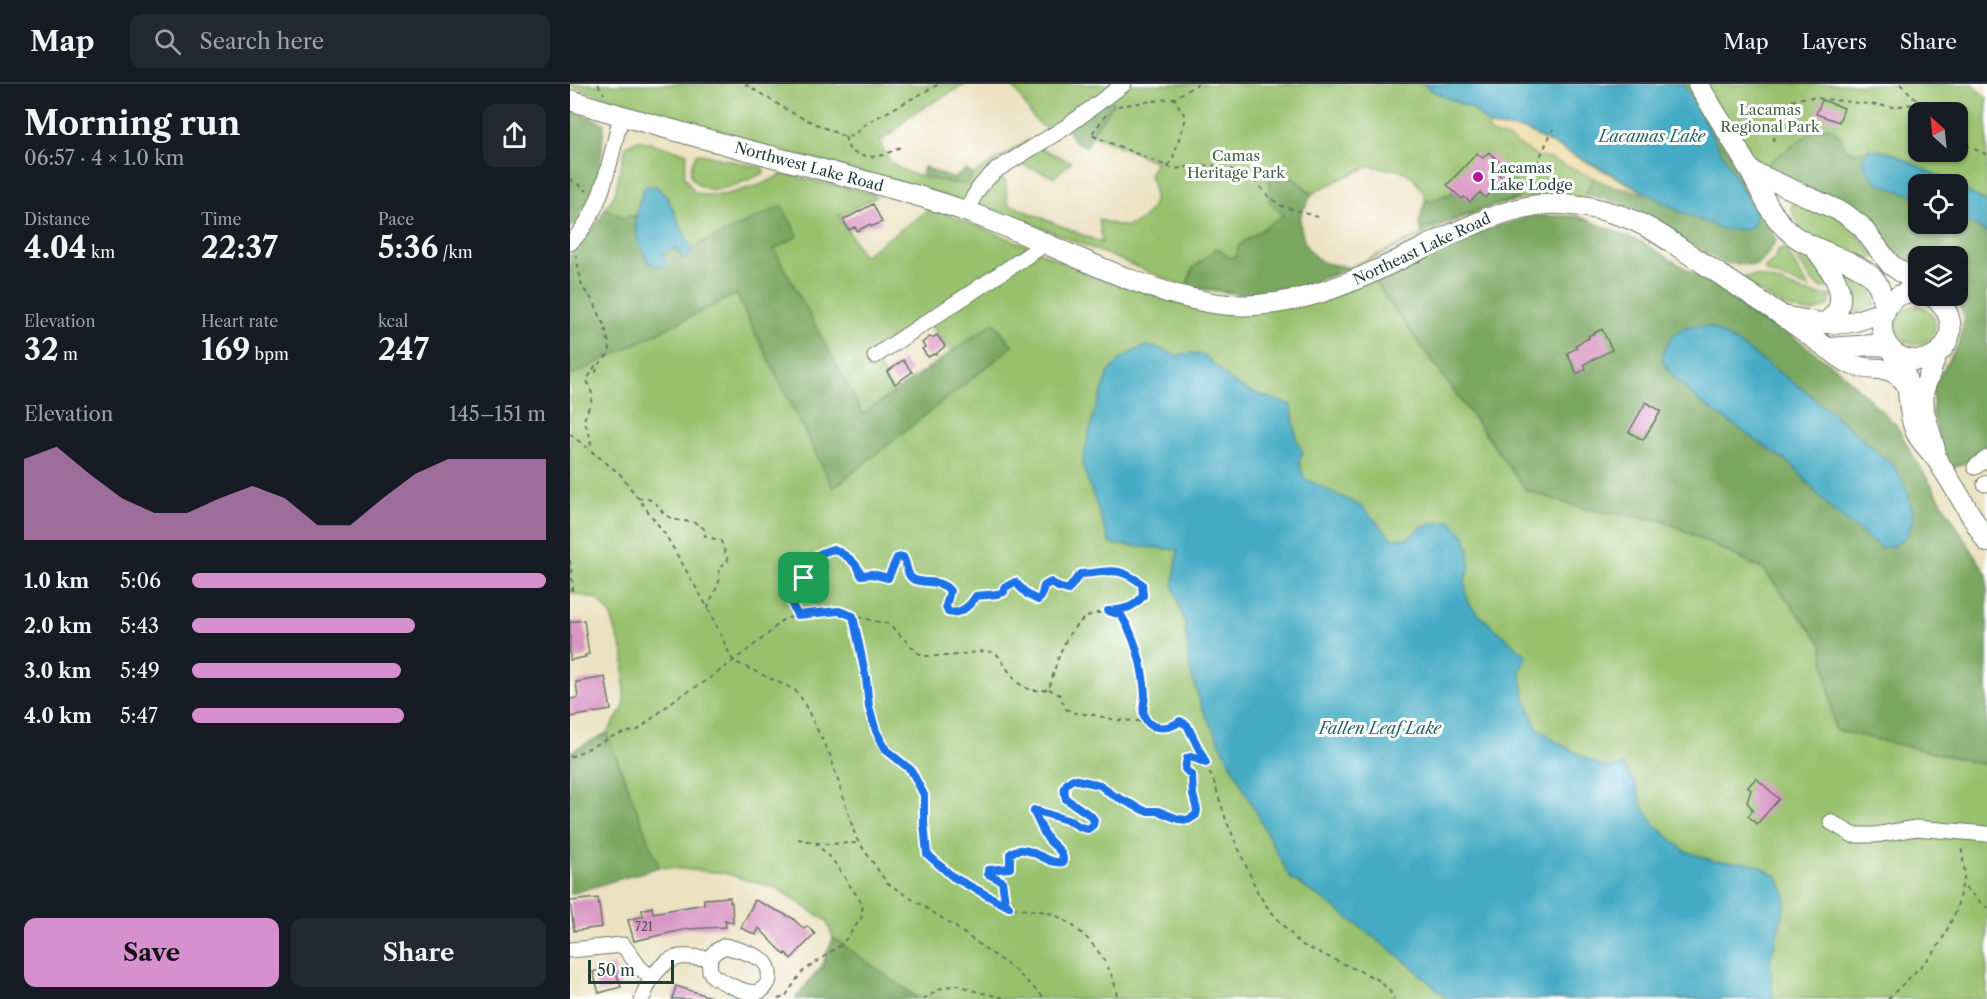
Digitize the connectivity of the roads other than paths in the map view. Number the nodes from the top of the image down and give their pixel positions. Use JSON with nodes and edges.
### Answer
{"nodes":[{"id":1,"x":1124,"y":84,"type":"edge"},
{"id":2,"x":1698,"y":84,"type":"edge"},
{"id":3,"x":570,"y":100,"type":"edge"},
{"id":4,"x":621,"y":116,"type":"junction"},
{"id":5,"x":1750,"y":171,"type":"junction"},
{"id":6,"x":968,"y":212,"type":"junction"},
{"id":7,"x":1045,"y":244,"type":"junction"},
{"id":8,"x":575,"y":248,"type":"edge"},
{"id":9,"x":1815,"y":248,"type":"junction"},
{"id":10,"x":1908,"y":277,"type":"edge"},
{"id":11,"x":1908,"y":293,"type":"edge"},
{"id":12,"x":1944,"y":306,"type":"edge"},
{"id":13,"x":1885,"y":312,"type":"junction"},
{"id":14,"x":1783,"y":315,"type":"junction"},
{"id":15,"x":1825,"y":323,"type":"junction"},
{"id":16,"x":1828,"y":348,"type":"junction"},
{"id":17,"x":1891,"y":349,"type":"junction"},
{"id":18,"x":1937,"y":353,"type":"junction"},
{"id":19,"x":875,"y":356,"type":"dead end"},
{"id":20,"x":1908,"y":387,"type":"junction"},
{"id":21,"x":1938,"y":460,"type":"junction"},
{"id":22,"x":1987,"y":542,"type":"edge"},
{"id":23,"x":1831,"y":822,"type":"dead end"},
{"id":24,"x":1987,"y":834,"type":"edge"},
{"id":25,"x":570,"y":950,"type":"edge"},
{"id":26,"x":709,"y":958,"type":"dead end"},
{"id":27,"x":652,"y":978,"type":"junction"},
{"id":28,"x":642,"y":999,"type":"edge"}],
"edges":[{"from":1,"to":6,"type":"street"},
{"from":2,"to":5,"type":"main road"},
{"from":3,"to":4,"type":"main road","name":"Northwest Lake Road"},
{"from":4,"to":6,"type":"main road","name":"Northwest Lake Road"},
{"from":4,"to":8,"type":"street"},
{"from":5,"to":9,"type":"main road"},
{"from":5,"to":10,"type":"main road"},
{"from":6,"to":7,"type":"main road","name":"Northwest Lake Road"},
{"from":7,"to":14,"type":"main road","name":"Northeast Lake Road"},
{"from":7,"to":19,"type":"street"},
{"from":9,"to":13,"type":"main road"},
{"from":9,"to":15,"type":"main road"},
{"from":11,"to":13,"type":"main road"},
{"from":12,"to":18,"type":"main road"},
{"from":13,"to":15,"type":"main road","name":"Northeast Lake Road"},
{"from":13,"to":17,"type":"main road"},
{"from":14,"to":15,"type":"main road","name":"Northeast Lake Road"},
{"from":14,"to":16,"type":"main road","name":"Northeast Lake Road"},
{"from":16,"to":17,"type":"main road"},
{"from":16,"to":20,"type":"main road","name":"Northeast Lake Road"},
{"from":17,"to":18,"type":"main road"},
{"from":17,"to":20,"type":"main road"},
{"from":18,"to":21,"type":"main road"},
{"from":20,"to":21,"type":"main road"},
{"from":21,"to":22,"type":"main road"},
{"from":23,"to":24,"type":"street"},
{"from":25,"to":27,"type":"street"},
{"from":26,"to":27,"type":"street"},
{"from":27,"to":28,"type":"street"}]}
